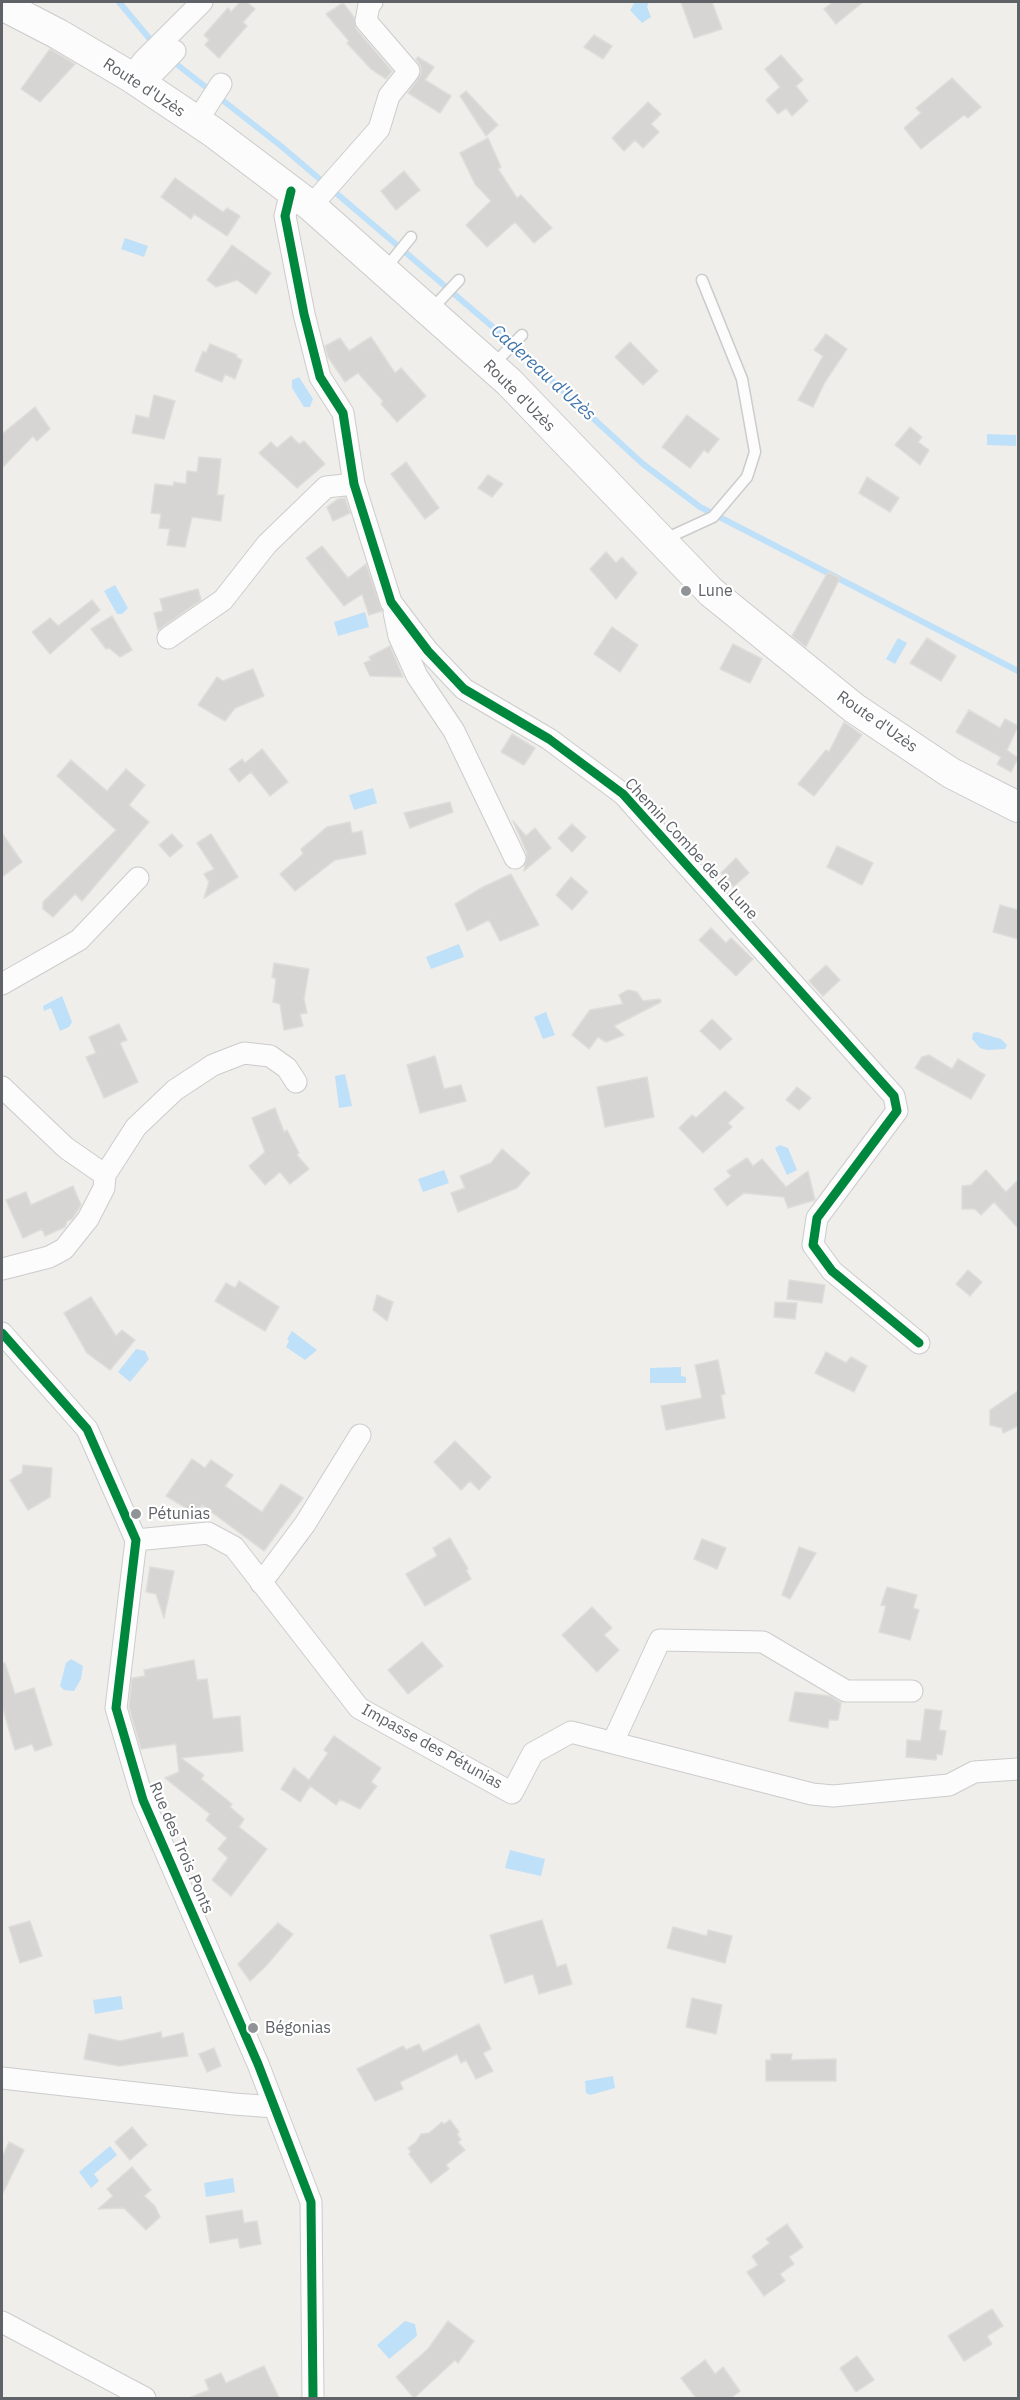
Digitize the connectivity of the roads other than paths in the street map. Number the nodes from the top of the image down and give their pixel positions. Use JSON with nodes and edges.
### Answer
{"nodes":[{"id":1,"x":202,"y":2,"type":"edge"},
{"id":2,"x":372,"y":2,"type":"edge"},
{"id":3,"x":2,"y":5,"type":"edge"},
{"id":4,"x":154,"y":63,"type":"junction"},
{"id":5,"x":221,"y":84,"type":"dead end"},
{"id":6,"x":201,"y":114,"type":"junction"},
{"id":7,"x":307,"y":198,"type":"junction"},
{"id":8,"x":411,"y":237,"type":"dead end"},
{"id":9,"x":389,"y":264,"type":"junction"},
{"id":10,"x":459,"y":280,"type":"dead end"},
{"id":11,"x":702,"y":280,"type":"dead end"},
{"id":12,"x":436,"y":305,"type":"junction"},
{"id":13,"x":522,"y":335,"type":"dead end"},
{"id":14,"x":497,"y":360,"type":"junction"},
{"id":15,"x":354,"y":484,"type":"junction"},
{"id":16,"x":660,"y":542,"type":"junction"},
{"id":17,"x":391,"y":602,"type":"junction"},
{"id":18,"x":168,"y":638,"type":"dead end"},
{"id":19,"x":1018,"y":807,"type":"edge"},
{"id":20,"x":514,"y":858,"type":"dead end"},
{"id":21,"x":138,"y":878,"type":"dead end"},
{"id":22,"x":2,"y":984,"type":"edge"},
{"id":23,"x":296,"y":1082,"type":"dead end"},
{"id":24,"x":2,"y":1087,"type":"edge"},
{"id":25,"x":105,"y":1175,"type":"junction"},
{"id":26,"x":2,"y":1269,"type":"edge"},
{"id":27,"x":2,"y":1333,"type":"edge"},
{"id":28,"x":919,"y":1343,"type":"dead end"},
{"id":29,"x":360,"y":1435,"type":"dead end"},
{"id":30,"x":136,"y":1540,"type":"junction"},
{"id":31,"x":261,"y":1583,"type":"junction"},
{"id":32,"x":912,"y":1691,"type":"dead end"},
{"id":33,"x":613,"y":1742,"type":"junction"},
{"id":34,"x":1018,"y":1769,"type":"edge"},
{"id":35,"x":2,"y":2078,"type":"edge"},
{"id":36,"x":275,"y":2107,"type":"junction"},
{"id":37,"x":2,"y":2322,"type":"edge"},
{"id":38,"x":145,"y":2398,"type":"edge"},
{"id":39,"x":313,"y":2398,"type":"edge"}],
"edges":[{"from":1,"to":4,"type":"street"},
{"from":2,"to":7,"type":"street"},
{"from":3,"to":4,"type":"main road","name":"Route d'Uzès"},
{"from":4,"to":6,"type":"main road","name":"Route d'Uzès"},
{"from":5,"to":6,"type":"street"},
{"from":6,"to":7,"type":"main road","name":"Route d'Uzès"},
{"from":7,"to":9,"type":"main road","name":"Route d'Uzès"},
{"from":7,"to":15,"type":"street","name":"Chemin Combe de la Lune"},
{"from":8,"to":9,"type":"lane"},
{"from":9,"to":12,"type":"main road","name":"Route d'Uzès"},
{"from":10,"to":12,"type":"lane"},
{"from":11,"to":16,"type":"lane"},
{"from":12,"to":14,"type":"main road","name":"Route d'Uzès"},
{"from":13,"to":14,"type":"lane"},
{"from":14,"to":16,"type":"main road","name":"Route d'Uzès"},
{"from":15,"to":17,"type":"street","name":"Chemin Combe de la Lune"},
{"from":15,"to":18,"type":"street"},
{"from":16,"to":19,"type":"main road","name":"Route d'Uzès"},
{"from":17,"to":20,"type":"street","name":"Chemin Combe de la Lune"},
{"from":17,"to":28,"type":"street","name":"Chemin Combe de la Lune"},
{"from":21,"to":22,"type":"street"},
{"from":23,"to":25,"type":"street"},
{"from":24,"to":25,"type":"street"},
{"from":25,"to":26,"type":"street"},
{"from":27,"to":30,"type":"street"},
{"from":29,"to":31,"type":"street"},
{"from":30,"to":31,"type":"street","name":"Impasse des Pétunias"},
{"from":30,"to":36,"type":"street","name":"Rue des Trois Ponts"},
{"from":31,"to":33,"type":"street","name":"Impasse des Pétunias"},
{"from":32,"to":33,"type":"street"},
{"from":33,"to":34,"type":"street","name":"Impasse des Pétunias"},
{"from":35,"to":36,"type":"street"},
{"from":36,"to":39,"type":"street","name":"Rue des Trois Ponts"},
{"from":37,"to":38,"type":"street"}]}
